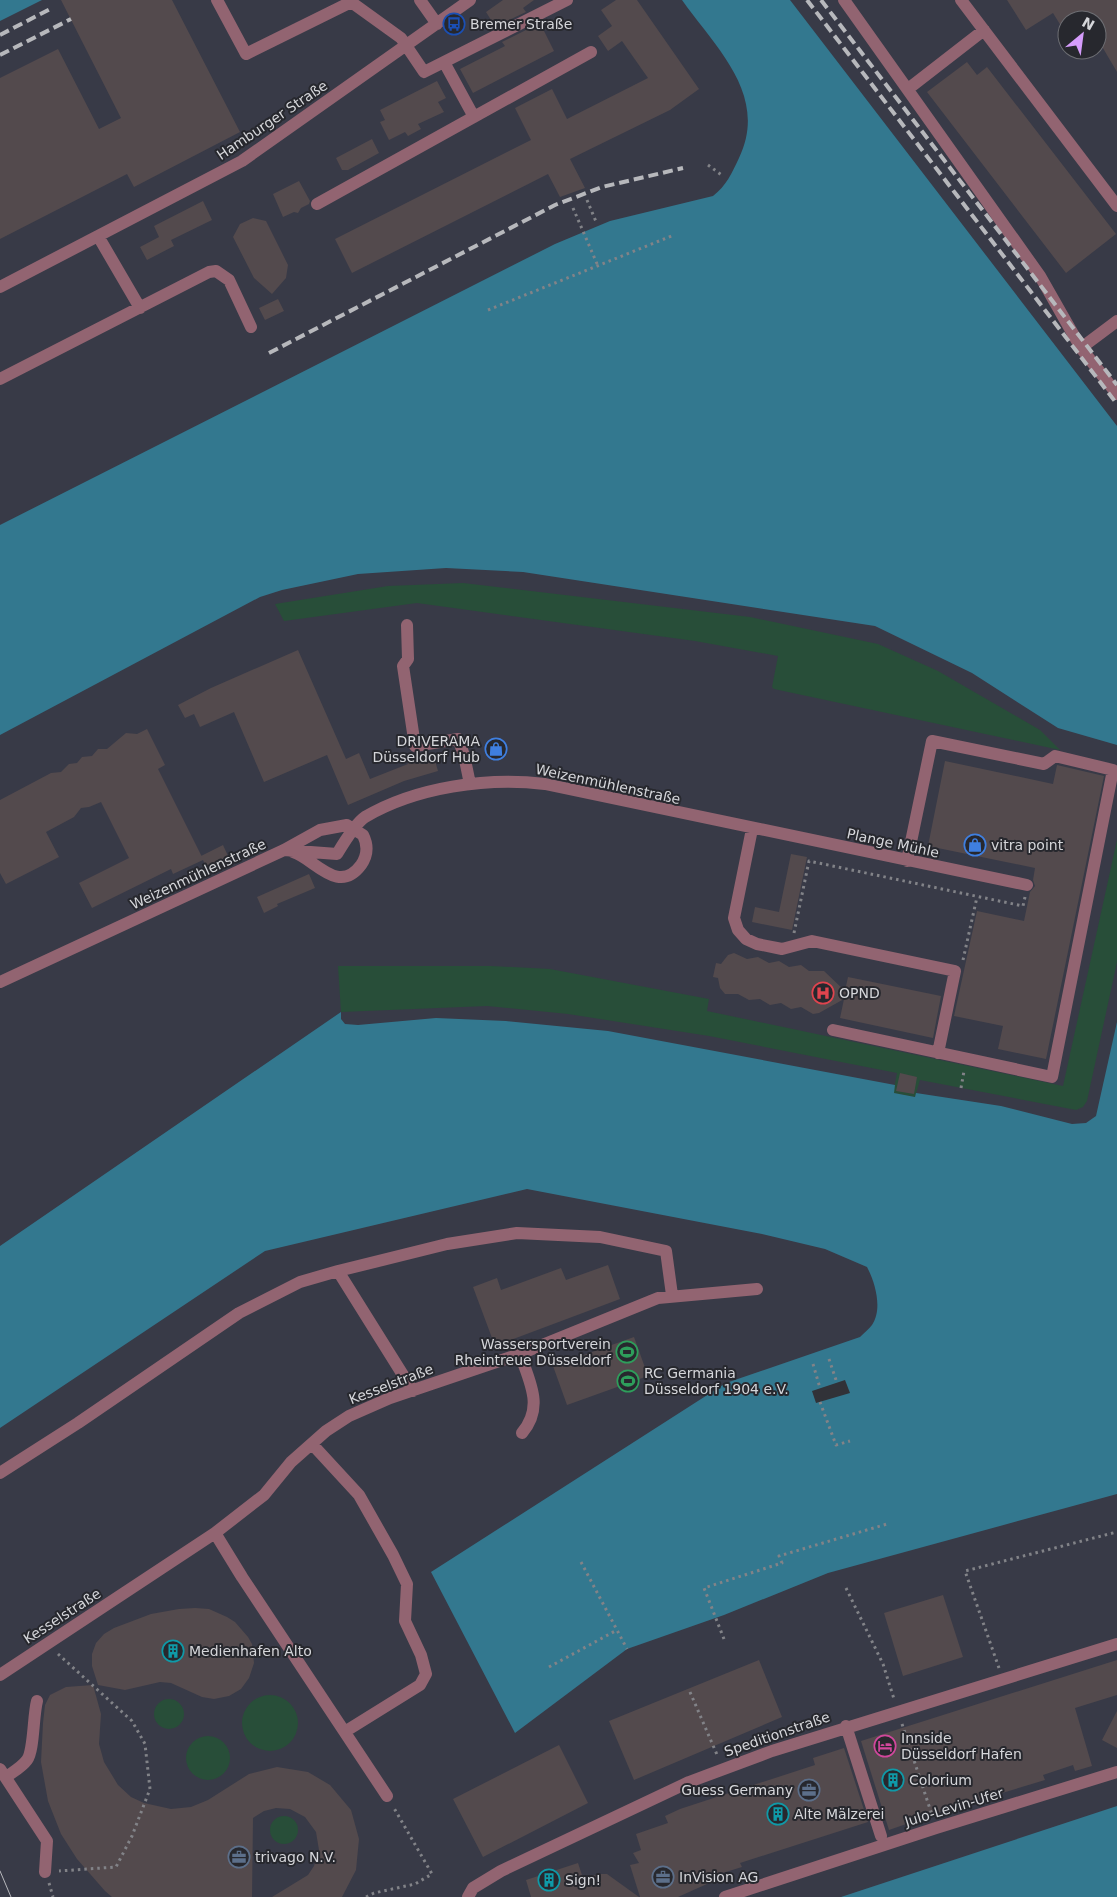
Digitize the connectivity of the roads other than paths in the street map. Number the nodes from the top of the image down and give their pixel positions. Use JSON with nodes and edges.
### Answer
{"nodes":[{"id":1,"x":217,"y":0,"type":"edge"},
{"id":2,"x":420,"y":0,"type":"edge"},
{"id":3,"x":470,"y":0,"type":"edge"},
{"id":4,"x":567,"y":0,"type":"edge"},
{"id":5,"x":844,"y":0,"type":"edge"},
{"id":6,"x":961,"y":0,"type":"edge"},
{"id":7,"x":351,"y":1,"type":"edge"},
{"id":8,"x":437,"y":24,"type":"junction"},
{"id":9,"x":984,"y":30,"type":"junction"},
{"id":10,"x":406,"y":45,"type":"junction"},
{"id":11,"x":591,"y":52,"type":"dead end"},
{"id":12,"x":444,"y":62,"type":"junction"},
{"id":13,"x":908,"y":89,"type":"junction"},
{"id":14,"x":474,"y":117,"type":"junction"},
{"id":15,"x":317,"y":204,"type":"dead end"},
{"id":16,"x":1117,"y":206,"type":"edge"},
{"id":17,"x":98,"y":236,"type":"junction"},
{"id":18,"x":0,"y":287,"type":"edge"},
{"id":19,"x":140,"y":308,"type":"junction"},
{"id":20,"x":1117,"y":321,"type":"edge"},
{"id":21,"x":251,"y":327,"type":"dead end"},
{"id":22,"x":1082,"y":348,"type":"junction"},
{"id":23,"x":0,"y":379,"type":"edge"},
{"id":24,"x":1117,"y":394,"type":"edge"},
{"id":25,"x":407,"y":625,"type":"dead end"},
{"id":26,"x":470,"y":784,"type":"junction"},
{"id":27,"x":355,"y":829,"type":"junction"},
{"id":28,"x":752,"y":829,"type":"junction"},
{"id":29,"x":284,"y":850,"type":"junction"},
{"id":30,"x":907,"y":861,"type":"junction"},
{"id":31,"x":1027,"y":885,"type":"dead end"},
{"id":32,"x":0,"y":982,"type":"edge"},
{"id":33,"x":833,"y":1030,"type":"dead end"},
{"id":34,"x":938,"y":1053,"type":"junction"},
{"id":35,"x":338,"y":1271,"type":"junction"},
{"id":36,"x":757,"y":1289,"type":"dead end"},
{"id":37,"x":672,"y":1295,"type":"junction"},
{"id":38,"x":520,"y":1354,"type":"junction"},
{"id":39,"x":412,"y":1391,"type":"junction"},
{"id":40,"x":522,"y":1433,"type":"dead end"},
{"id":41,"x":312,"y":1444,"type":"junction"},
{"id":42,"x":0,"y":1473,"type":"edge"},
{"id":43,"x":215,"y":1533,"type":"junction"},
{"id":44,"x":1117,"y":1644,"type":"edge"},
{"id":45,"x":0,"y":1675,"type":"edge"},
{"id":46,"x":37,"y":1702,"type":"dead end"},
{"id":47,"x":846,"y":1726,"type":"junction"},
{"id":48,"x":346,"y":1731,"type":"junction"},
{"id":49,"x":1117,"y":1772,"type":"edge"},
{"id":50,"x":3,"y":1773,"type":"edge"},
{"id":51,"x":387,"y":1796,"type":"road end"},
{"id":52,"x":881,"y":1836,"type":"dead end"},
{"id":53,"x":45,"y":1872,"type":"road end"},
{"id":54,"x":744,"y":1894,"type":"edge"},
{"id":55,"x":468,"y":1897,"type":"edge"},
{"id":56,"x":725,"y":1897,"type":"edge"}],
"edges":[{"from":1,"to":7,"type":"street"},
{"from":2,"to":8,"type":"street"},
{"from":3,"to":8,"type":"street","name":"Hamburger Straße"},
{"from":4,"to":12,"type":"street"},
{"from":5,"to":13,"type":"street"},
{"from":6,"to":9,"type":"street"},
{"from":7,"to":10,"type":"street"},
{"from":8,"to":10,"type":"street","name":"Hamburger Straße"},
{"from":9,"to":13,"type":"street"},
{"from":9,"to":16,"type":"street"},
{"from":10,"to":12,"type":"street"},
{"from":10,"to":17,"type":"street","name":"Hamburger Straße"},
{"from":11,"to":14,"type":"street"},
{"from":12,"to":14,"type":"street"},
{"from":13,"to":22,"type":"street"},
{"from":14,"to":15,"type":"street"},
{"from":17,"to":18,"type":"street","name":"Hamburger Straße"},
{"from":17,"to":19,"type":"street"},
{"from":19,"to":21,"type":"street"},
{"from":19,"to":23,"type":"street"},
{"from":20,"to":22,"type":"street"},
{"from":22,"to":24,"type":"street"},
{"from":25,"to":26,"type":"street"},
{"from":26,"to":27,"type":"street","name":"Weizenmühlenstraße"},
{"from":26,"to":28,"type":"street","name":"Weizenmühlenstraße"},
{"from":27,"to":29,"type":"street"},
{"from":27,"to":29,"type":"street","name":"Weizenmühlenstraße"},
{"from":27,"to":29,"type":"street"},
{"from":28,"to":30,"type":"street","name":"Plange Mühle"},
{"from":28,"to":34,"type":"street"},
{"from":29,"to":32,"type":"street","name":"Weizenmühlenstraße"},
{"from":30,"to":31,"type":"street","name":"Plange Mühle"},
{"from":30,"to":34,"type":"street"},
{"from":33,"to":34,"type":"street"},
{"from":35,"to":37,"type":"street"},
{"from":35,"to":39,"type":"street"},
{"from":35,"to":42,"type":"street"},
{"from":36,"to":37,"type":"street","name":"Kesselstraße"},
{"from":37,"to":38,"type":"street","name":"Kesselstraße"},
{"from":38,"to":39,"type":"street","name":"Kesselstraße"},
{"from":38,"to":40,"type":"street"},
{"from":39,"to":41,"type":"street","name":"Kesselstraße"},
{"from":41,"to":43,"type":"street","name":"Kesselstraße"},
{"from":41,"to":48,"type":"street"},
{"from":43,"to":45,"type":"street","name":"Kesselstraße"},
{"from":43,"to":48,"type":"street"},
{"from":44,"to":47,"type":"street","name":"Speditionstraße"},
{"from":46,"to":50,"type":"street"},
{"from":47,"to":52,"type":"street"},
{"from":47,"to":55,"type":"street","name":"Speditionstraße"},
{"from":48,"to":51,"type":"street"},
{"from":49,"to":54,"type":"street","name":"Julo-Levin-Ufer"},
{"from":50,"to":53,"type":"street"},
{"from":54,"to":56,"type":"street","name":"Julo-Levin-Ufer"}]}
